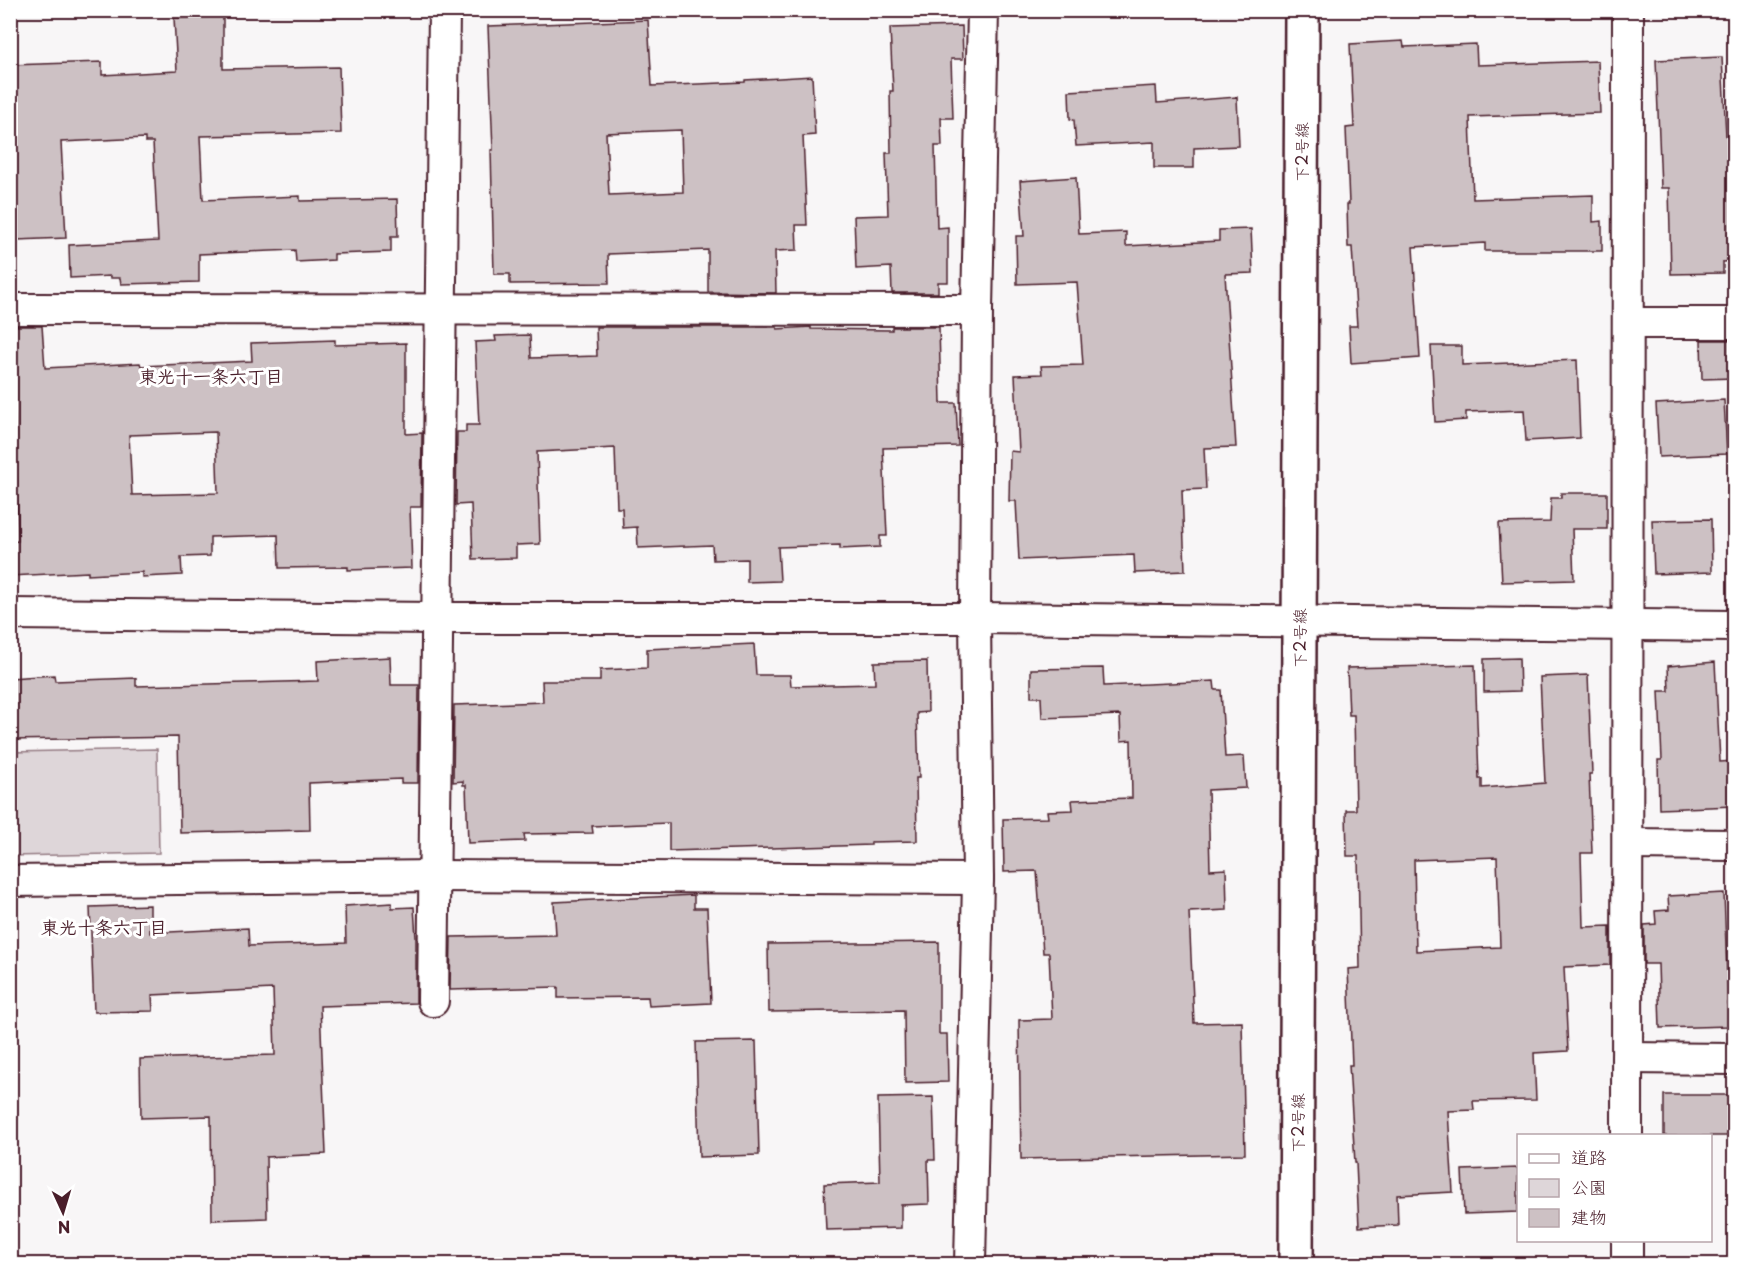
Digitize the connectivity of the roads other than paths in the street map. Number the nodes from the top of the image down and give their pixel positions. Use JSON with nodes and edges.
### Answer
{"nodes":[{"id":1,"x":444,"y":10,"type":"edge"},
{"id":2,"x":983,"y":10,"type":"edge"},
{"id":3,"x":1302,"y":10,"type":"edge"},
{"id":4,"x":1628,"y":10,"type":"edge"},
{"id":5,"x":10,"y":309,"type":"edge"},
{"id":6,"x":441,"y":310,"type":"junction"},
{"id":7,"x":977,"y":310,"type":"junction"},
{"id":8,"x":1628,"y":323,"type":"junction"},
{"id":9,"x":1734,"y":323,"type":"edge"},
{"id":10,"x":10,"y":614,"type":"edge"},
{"id":11,"x":438,"y":618,"type":"junction"},
{"id":12,"x":975,"y":618,"type":"junction"},
{"id":13,"x":1299,"y":621,"type":"junction"},
{"id":14,"x":1627,"y":625,"type":"junction"},
{"id":15,"x":1734,"y":626,"type":"edge"},
{"id":16,"x":1628,"y":844,"type":"junction"},
{"id":17,"x":1734,"y":845,"type":"edge"},
{"id":18,"x":436,"y":876,"type":"junction"},
{"id":19,"x":978,"y":879,"type":"junction"},
{"id":20,"x":10,"y":881,"type":"edge"},
{"id":21,"x":433,"y":1001,"type":"dead end"},
{"id":22,"x":1627,"y":1058,"type":"junction"},
{"id":23,"x":1734,"y":1059,"type":"edge"},
{"id":24,"x":1627,"y":1134,"type":"edge"},
{"id":25,"x":1627,"y":1242,"type":"edge"},
{"id":26,"x":970,"y":1264,"type":"edge"},
{"id":27,"x":1296,"y":1264,"type":"edge"},
{"id":28,"x":1627,"y":1264,"type":"edge"}],
"edges":[{"from":1,"to":6,"type":"street"},
{"from":2,"to":7,"type":"street"},
{"from":3,"to":13,"type":"street","name":"下2号線"},
{"from":4,"to":8,"type":"street"},
{"from":5,"to":6,"type":"street"},
{"from":6,"to":7,"type":"street"},
{"from":6,"to":11,"type":"street"},
{"from":7,"to":12,"type":"street"},
{"from":8,"to":9,"type":"street"},
{"from":8,"to":14,"type":"street"},
{"from":10,"to":11,"type":"street"},
{"from":11,"to":12,"type":"street"},
{"from":11,"to":18,"type":"street"},
{"from":12,"to":13,"type":"street"},
{"from":12,"to":19,"type":"street"},
{"from":13,"to":14,"type":"street"},
{"from":13,"to":27,"type":"street","name":"下2号線"},
{"from":14,"to":15,"type":"street"},
{"from":14,"to":16,"type":"street"},
{"from":16,"to":17,"type":"street"},
{"from":16,"to":22,"type":"street"},
{"from":18,"to":19,"type":"street"},
{"from":18,"to":20,"type":"street"},
{"from":18,"to":21,"type":"street"},
{"from":19,"to":26,"type":"street"},
{"from":22,"to":23,"type":"street"},
{"from":22,"to":24,"type":"street"},
{"from":25,"to":28,"type":"street"}]}
